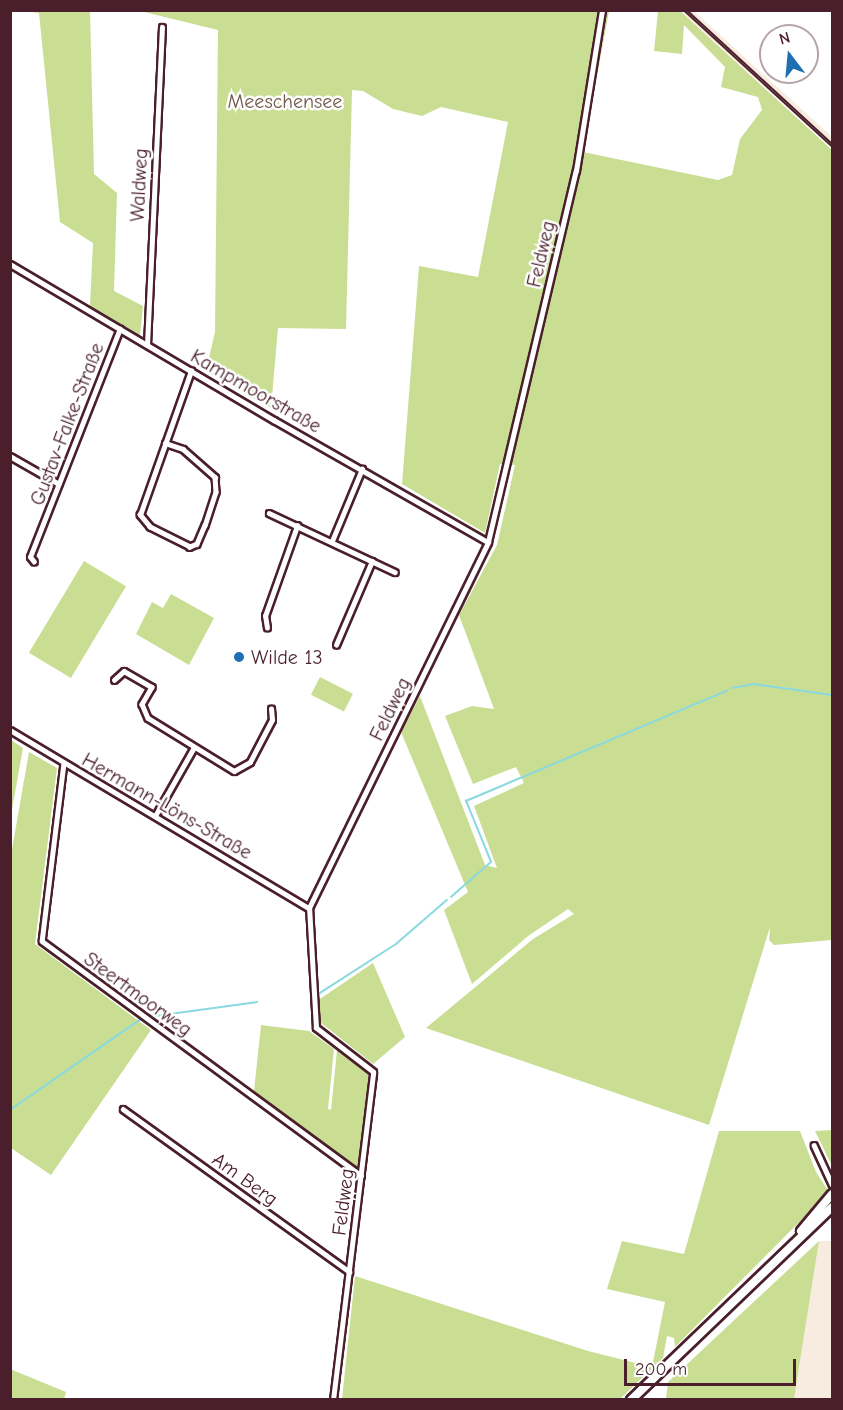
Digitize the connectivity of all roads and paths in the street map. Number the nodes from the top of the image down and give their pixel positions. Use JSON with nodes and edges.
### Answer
{"nodes":[{"id":1,"x":602,"y":10,"type":"edge"},
{"id":2,"x":162,"y":27,"type":"dead end"},
{"id":3,"x":10,"y":264,"type":"edge"},
{"id":4,"x":120,"y":329,"type":"junction"},
{"id":5,"x":147,"y":345,"type":"junction"},
{"id":6,"x":190,"y":371,"type":"junction"},
{"id":7,"x":165,"y":443,"type":"junction"},
{"id":8,"x":10,"y":456,"type":"edge"},
{"id":9,"x":362,"y":469,"type":"junction"},
{"id":10,"x":59,"y":484,"type":"junction"},
{"id":11,"x":269,"y":513,"type":"dead end"},
{"id":12,"x":297,"y":526,"type":"junction"},
{"id":13,"x":332,"y":541,"type":"junction"},
{"id":14,"x":488,"y":542,"type":"junction"},
{"id":15,"x":372,"y":561,"type":"junction"},
{"id":16,"x":33,"y":562,"type":"dead end"},
{"id":17,"x":395,"y":572,"type":"dead end"},
{"id":18,"x":267,"y":628,"type":"dead end"},
{"id":19,"x":336,"y":645,"type":"dead end"},
{"id":20,"x":114,"y":680,"type":"dead end"},
{"id":21,"x":271,"y":709,"type":"dead end"},
{"id":22,"x":10,"y":730,"type":"edge"},
{"id":23,"x":193,"y":749,"type":"junction"},
{"id":24,"x":64,"y":763,"type":"junction"},
{"id":25,"x":155,"y":816,"type":"junction"},
{"id":26,"x":309,"y":908,"type":"junction"},
{"id":27,"x":123,"y":1109,"type":"dead end"},
{"id":28,"x":814,"y":1145,"type":"dead end"},
{"id":29,"x":830,"y":1172,"type":"edge"},
{"id":30,"x":362,"y":1175,"type":"junction"},
{"id":31,"x":832,"y":1184,"type":"edge"},
{"id":32,"x":832,"y":1194,"type":"edge"},
{"id":33,"x":832,"y":1207,"type":"edge"},
{"id":34,"x":795,"y":1239,"type":"junction"},
{"id":35,"x":350,"y":1272,"type":"junction"},
{"id":36,"x":333,"y":1400,"type":"edge"},
{"id":37,"x":631,"y":1400,"type":"edge"}],
"edges":[{"from":1,"to":14,"type":"street","name":"Feldweg"},
{"from":2,"to":5,"type":"street","name":"Waldweg"},
{"from":3,"to":4,"type":"street","name":"Kampmoorstraße"},
{"from":4,"to":5,"type":"street","name":"Kampmoorstraße"},
{"from":4,"to":10,"type":"street","name":"Gustav-Falke-Straße"},
{"from":5,"to":6,"type":"street","name":"Kampmoorstraße"},
{"from":6,"to":7,"type":"street"},
{"from":6,"to":9,"type":"street","name":"Kampmoorstraße"},
{"from":7,"to":7,"type":"street"},
{"from":8,"to":10,"type":"street"},
{"from":9,"to":13,"type":"street"},
{"from":9,"to":14,"type":"street","name":"Kampmoorstraße"},
{"from":10,"to":16,"type":"street","name":"Gustav-Falke-Straße"},
{"from":11,"to":12,"type":"street"},
{"from":12,"to":13,"type":"street"},
{"from":12,"to":18,"type":"street"},
{"from":13,"to":15,"type":"street"},
{"from":14,"to":26,"type":"street","name":"Feldweg"},
{"from":15,"to":17,"type":"street"},
{"from":15,"to":19,"type":"street"},
{"from":20,"to":23,"type":"street"},
{"from":21,"to":23,"type":"street"},
{"from":22,"to":24,"type":"street","name":"Hermann-Löns-Straße"},
{"from":23,"to":25,"type":"street"},
{"from":24,"to":25,"type":"street","name":"Hermann-Löns-Straße"},
{"from":24,"to":30,"type":"street","name":"Steertmoorweg"},
{"from":25,"to":26,"type":"street","name":"Hermann-Löns-Straße"},
{"from":26,"to":30,"type":"street","name":"Feldweg"},
{"from":27,"to":35,"type":"street","name":"Am Berg"},
{"from":28,"to":29,"type":"street"},
{"from":29,"to":31,"type":"street"},
{"from":30,"to":35,"type":"street","name":"Feldweg"},
{"from":32,"to":34,"type":"main road"},
{"from":33,"to":34,"type":"main road"},
{"from":34,"to":37,"type":"main road"},
{"from":35,"to":36,"type":"street","name":"Feldweg"}]}
